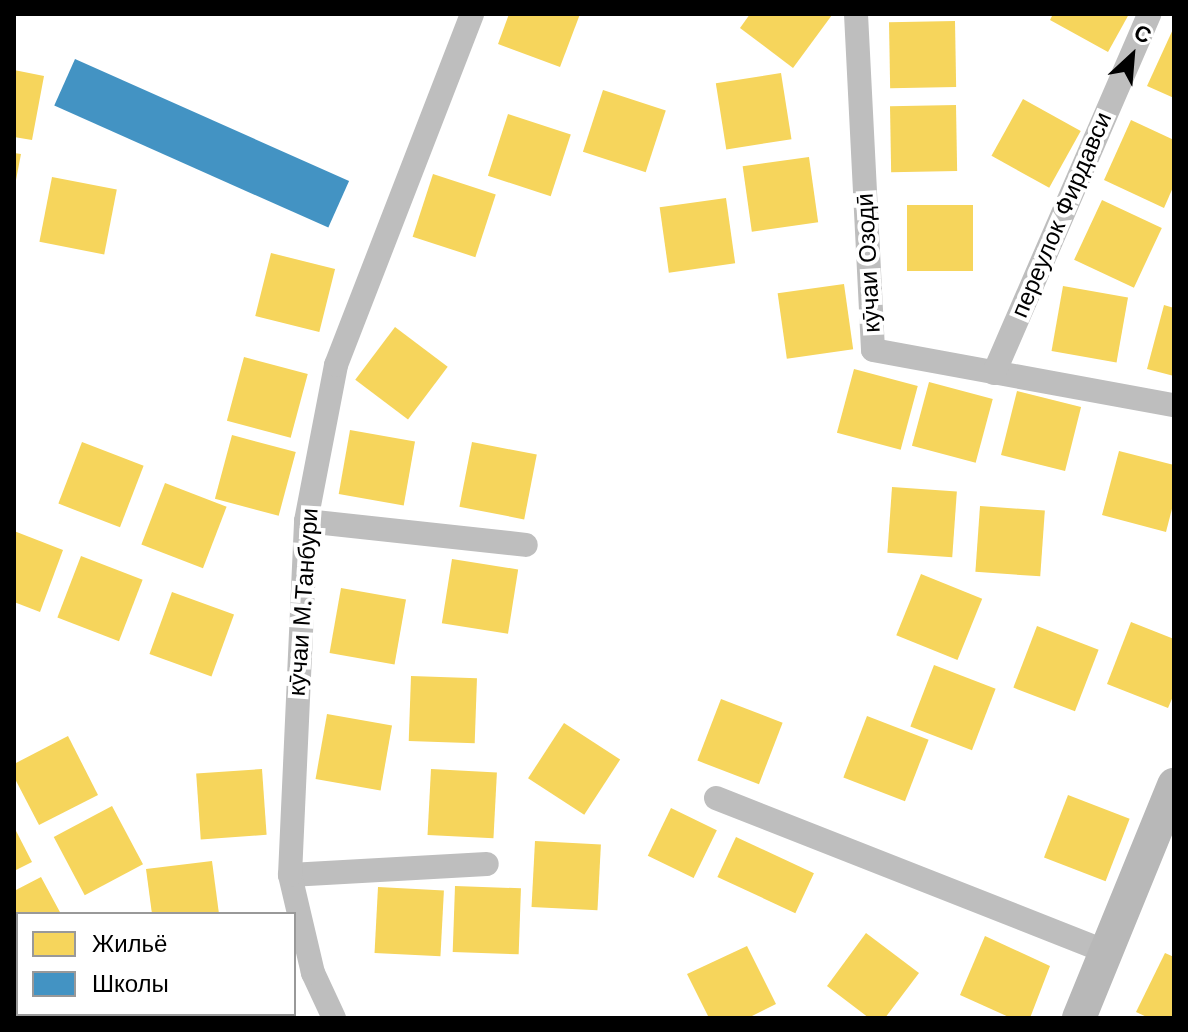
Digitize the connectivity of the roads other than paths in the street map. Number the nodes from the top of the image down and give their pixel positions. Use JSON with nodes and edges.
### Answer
{"nodes":[{"id":1,"x":472,"y":14,"type":"edge"},
{"id":2,"x":856,"y":14,"type":"edge"},
{"id":3,"x":1149,"y":14,"type":"edge"},
{"id":4,"x":994,"y":373,"type":"junction"},
{"id":5,"x":1174,"y":405,"type":"edge"},
{"id":6,"x":306,"y":521,"type":"junction"},
{"id":7,"x":526,"y":545,"type":"dead end"},
{"id":8,"x":1174,"y":785,"type":"edge"},
{"id":9,"x":716,"y":798,"type":"dead end"},
{"id":10,"x":487,"y":864,"type":"dead end"},
{"id":11,"x":290,"y":875,"type":"junction"},
{"id":12,"x":1106,"y":952,"type":"junction"},
{"id":13,"x":334,"y":1018,"type":"edge"},
{"id":14,"x":1079,"y":1018,"type":"edge"}],
"edges":[{"from":1,"to":6,"type":"street","name":"кӯчаи М.Танбури"},
{"from":2,"to":4,"type":"street","name":"кӯчаи Озодӣ"},
{"from":3,"to":4,"type":"street","name":"переулок Фирдавси"},
{"from":4,"to":5,"type":"street","name":"кӯчаи Озодӣ"},
{"from":6,"to":7,"type":"street"},
{"from":6,"to":11,"type":"street","name":"кӯчаи М.Танбури"},
{"from":8,"to":12,"type":"main road"},
{"from":9,"to":12,"type":"street"},
{"from":10,"to":11,"type":"street"},
{"from":11,"to":13,"type":"street","name":"кӯчаи М.Танбури"},
{"from":12,"to":14,"type":"main road"}]}
